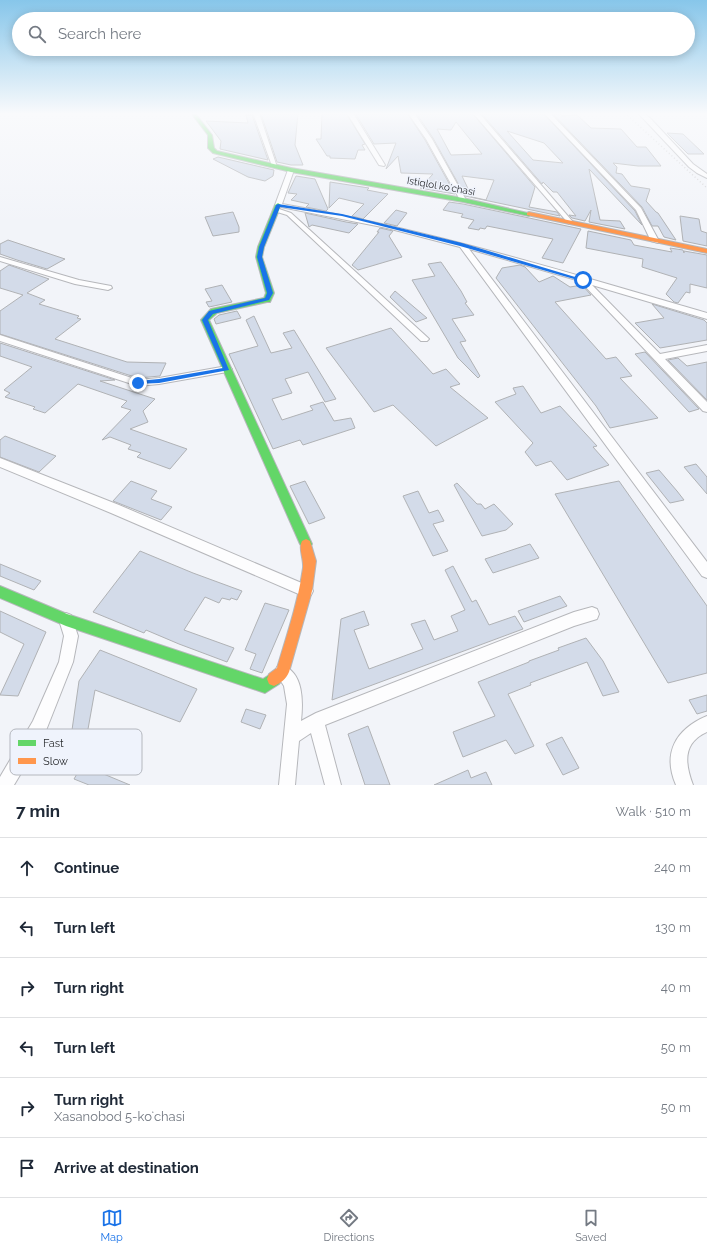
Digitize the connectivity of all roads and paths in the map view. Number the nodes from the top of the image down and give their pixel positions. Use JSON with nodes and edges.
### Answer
{"nodes":[{"id":1,"x":213,"y":150,"type":"edge"},
{"id":2,"x":269,"y":150,"type":"edge"},
{"id":3,"x":372,"y":150,"type":"edge"},
{"id":4,"x":435,"y":150,"type":"edge"},
{"id":5,"x":508,"y":150,"type":"edge"},
{"id":6,"x":582,"y":150,"type":"edge"},
{"id":7,"x":675,"y":150,"type":"edge"},
{"id":8,"x":275,"y":166,"type":"junction"},
{"id":9,"x":382,"y":166,"type":"dead end"},
{"id":10,"x":291,"y":170,"type":"junction"},
{"id":11,"x":707,"y":176,"type":"edge"},
{"id":12,"x":463,"y":200,"type":"junction"},
{"id":13,"x":277,"y":208,"type":"junction"},
{"id":14,"x":571,"y":223,"type":"junction"},
{"id":15,"x":655,"y":241,"type":"junction"},
{"id":16,"x":462,"y":245,"type":"junction"},
{"id":17,"x":707,"y":251,"type":"edge"},
{"id":18,"x":0,"y":258,"type":"edge"},
{"id":19,"x":583,"y":280,"type":"junction"},
{"id":20,"x":108,"y":288,"type":"dead end"},
{"id":21,"x":707,"y":316,"type":"edge"},
{"id":22,"x":0,"y":338,"type":"edge"},
{"id":23,"x":424,"y":339,"type":"dead end"},
{"id":24,"x":707,"y":348,"type":"edge"},
{"id":25,"x":657,"y":358,"type":"junction"},
{"id":26,"x":227,"y":369,"type":"junction"},
{"id":27,"x":707,"y":408,"type":"edge"},
{"id":28,"x":0,"y":462,"type":"edge"},
{"id":29,"x":707,"y":572,"type":"edge"},
{"id":30,"x":306,"y":591,"type":"junction"},
{"id":31,"x":0,"y":592,"type":"edge"},
{"id":32,"x":592,"y":614,"type":"dead end"},
{"id":33,"x":66,"y":620,"type":"junction"},
{"id":34,"x":282,"y":672,"type":"junction"},
{"id":35,"x":316,"y":721,"type":"junction"},
{"id":36,"x":707,"y":724,"type":"edge"},
{"id":37,"x":38,"y":729,"type":"edge"},
{"id":38,"x":292,"y":736,"type":"junction"},
{"id":39,"x":11,"y":775,"type":"edge"},
{"id":40,"x":5,"y":785,"type":"edge"},
{"id":41,"x":287,"y":785,"type":"edge"},
{"id":42,"x":333,"y":785,"type":"edge"},
{"id":43,"x":685,"y":785,"type":"edge"}],
"edges":[{"from":1,"to":8,"type":"street","name":"Istiqlol koʻchasi"},
{"from":2,"to":8,"type":"street"},
{"from":3,"to":9,"type":"street"},
{"from":4,"to":12,"type":"street"},
{"from":5,"to":14,"type":"street"},
{"from":6,"to":15,"type":"street"},
{"from":7,"to":11,"type":"street"},
{"from":8,"to":10,"type":"street","name":"Istiqlol koʻchasi"},
{"from":10,"to":12,"type":"street","name":"Istiqlol koʻchasi"},
{"from":10,"to":13,"type":"street"},
{"from":12,"to":14,"type":"street","name":"Istiqlol koʻchasi"},
{"from":13,"to":16,"type":"street"},
{"from":13,"to":23,"type":"street"},
{"from":13,"to":26,"type":"street"},
{"from":14,"to":15,"type":"street","name":"Istiqlol koʻchasi"},
{"from":15,"to":17,"type":"street","name":"Istiqlol koʻchasi"},
{"from":16,"to":19,"type":"street"},
{"from":16,"to":29,"type":"street"},
{"from":18,"to":20,"type":"street"},
{"from":19,"to":21,"type":"street"},
{"from":19,"to":25,"type":"street"},
{"from":22,"to":26,"type":"street"},
{"from":24,"to":25,"type":"street"},
{"from":25,"to":27,"type":"street"},
{"from":26,"to":30,"type":"street"},
{"from":28,"to":30,"type":"street"},
{"from":30,"to":34,"type":"street"},
{"from":31,"to":33,"type":"street"},
{"from":32,"to":35,"type":"street"},
{"from":33,"to":34,"type":"street"},
{"from":33,"to":37,"type":"street"},
{"from":34,"to":38,"type":"street"},
{"from":35,"to":38,"type":"street"},
{"from":35,"to":42,"type":"street"},
{"from":36,"to":43,"type":"street"},
{"from":38,"to":41,"type":"street"},
{"from":39,"to":40,"type":"street"}]}
